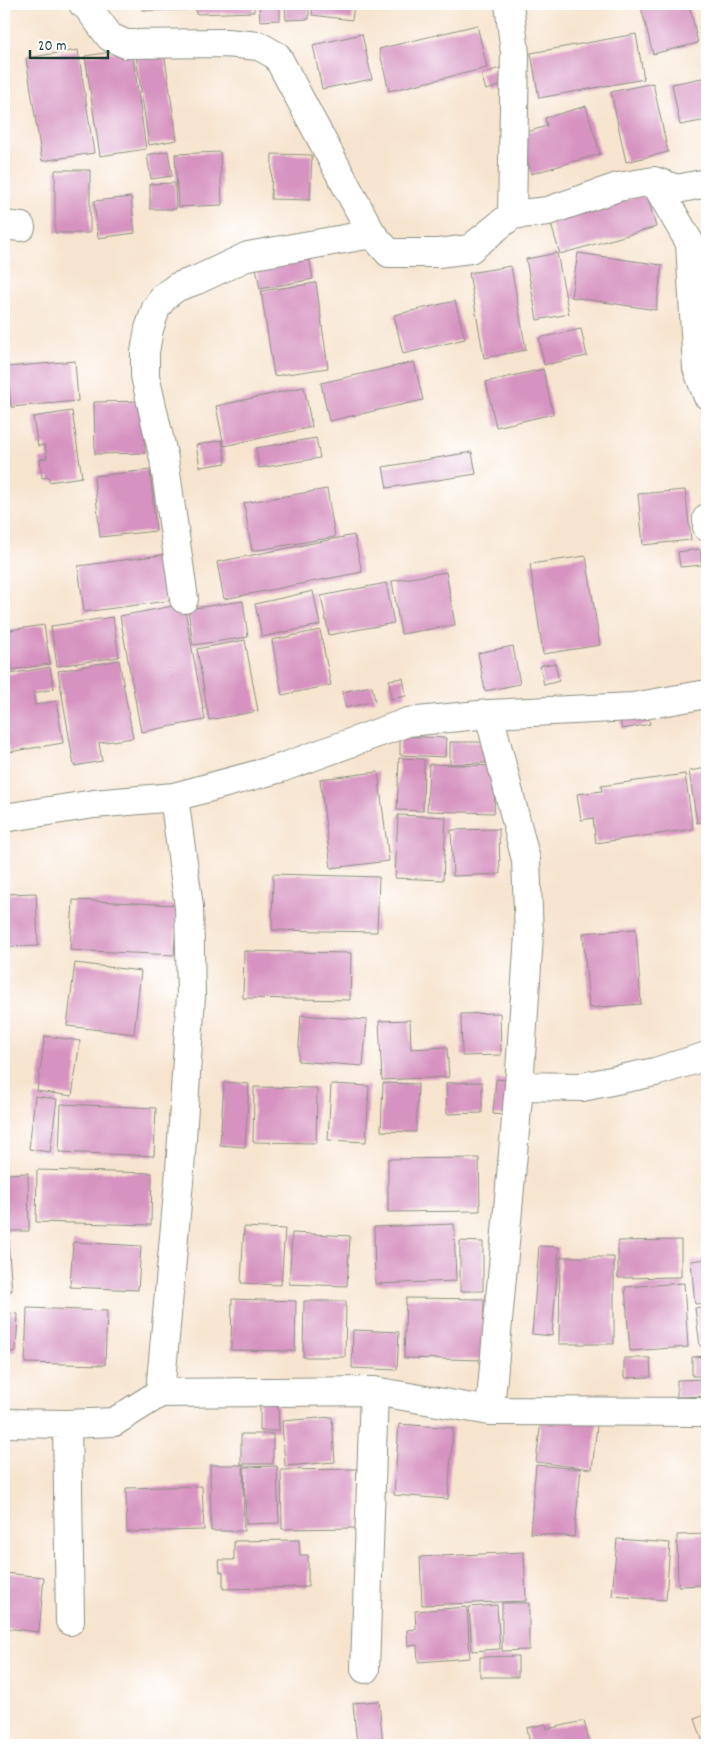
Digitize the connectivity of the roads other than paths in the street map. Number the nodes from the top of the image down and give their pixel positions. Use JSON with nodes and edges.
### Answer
{"nodes":[{"id":1,"x":82,"y":4,"type":"edge"},
{"id":2,"x":509,"y":4,"type":"edge"},
{"id":3,"x":654,"y":181,"type":"junction"},
{"id":4,"x":707,"y":183,"type":"edge"},
{"id":5,"x":512,"y":215,"type":"junction"},
{"id":6,"x":372,"y":234,"type":"junction"},
{"id":7,"x":707,"y":395,"type":"edge"},
{"id":8,"x":707,"y":518,"type":"edge"},
{"id":9,"x":707,"y":527,"type":"edge"},
{"id":10,"x":184,"y":599,"type":"dead end"},
{"id":11,"x":707,"y":694,"type":"edge"},
{"id":12,"x":489,"y":714,"type":"junction"},
{"id":13,"x":174,"y":797,"type":"junction"},
{"id":14,"x":4,"y":818,"type":"edge"},
{"id":15,"x":707,"y":1056,"type":"edge"},
{"id":16,"x":519,"y":1086,"type":"junction"},
{"id":17,"x":374,"y":1392,"type":"junction"},
{"id":18,"x":160,"y":1393,"type":"junction"},
{"id":19,"x":490,"y":1411,"type":"junction"},
{"id":20,"x":707,"y":1412,"type":"edge"},
{"id":21,"x":4,"y":1423,"type":"edge"},
{"id":22,"x":67,"y":1424,"type":"junction"},
{"id":23,"x":70,"y":1621,"type":"dead end"},
{"id":24,"x":365,"y":1669,"type":"dead end"}],
"edges":[{"from":1,"to":6,"type":"street"},
{"from":2,"to":5,"type":"street"},
{"from":3,"to":4,"type":"street"},
{"from":3,"to":5,"type":"street"},
{"from":3,"to":7,"type":"street"},
{"from":5,"to":6,"type":"street"},
{"from":6,"to":10,"type":"street"},
{"from":8,"to":9,"type":"street"},
{"from":11,"to":12,"type":"street"},
{"from":12,"to":13,"type":"street"},
{"from":12,"to":16,"type":"street"},
{"from":13,"to":14,"type":"street"},
{"from":13,"to":18,"type":"street"},
{"from":15,"to":16,"type":"street"},
{"from":16,"to":19,"type":"street"},
{"from":17,"to":18,"type":"street"},
{"from":17,"to":19,"type":"street"},
{"from":17,"to":24,"type":"street"},
{"from":18,"to":22,"type":"street"},
{"from":19,"to":20,"type":"street"},
{"from":21,"to":22,"type":"street"},
{"from":22,"to":23,"type":"street"}]}
